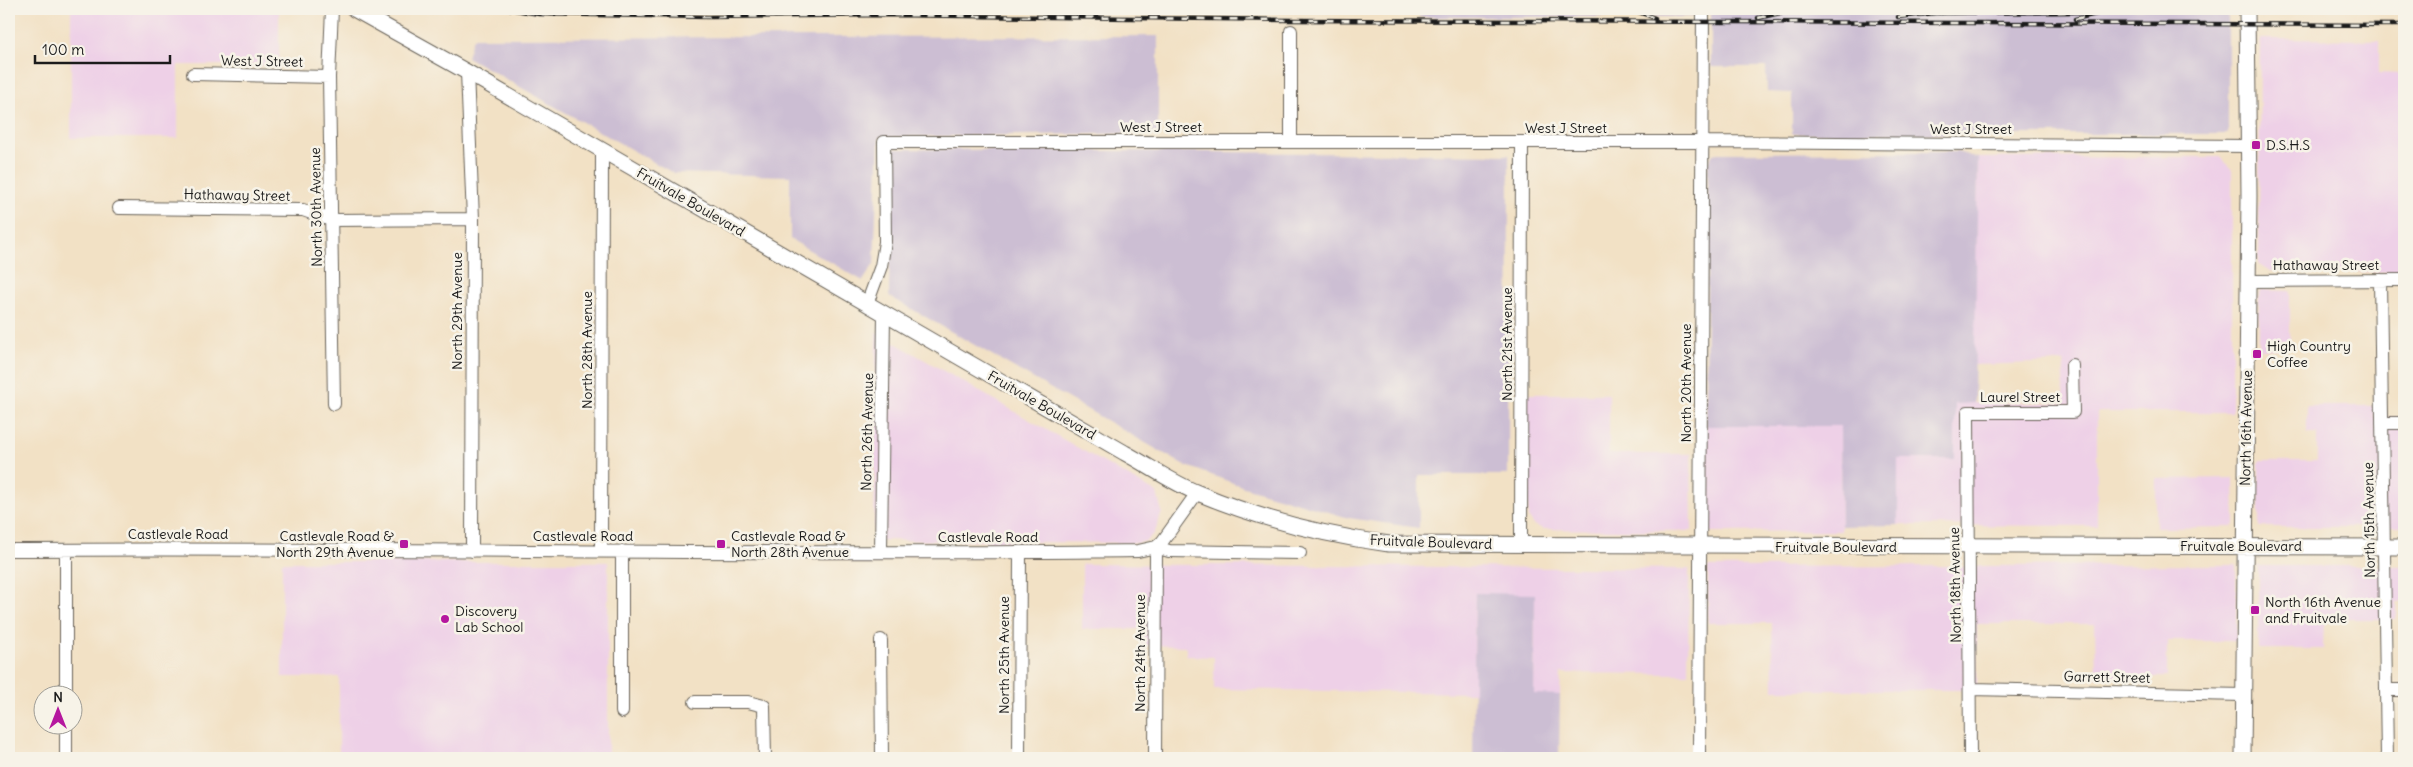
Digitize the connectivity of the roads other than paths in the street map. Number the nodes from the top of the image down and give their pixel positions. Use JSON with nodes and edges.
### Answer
{"nodes":[{"id":1,"x":332,"y":9,"type":"edge"},
{"id":2,"x":354,"y":9,"type":"edge"},
{"id":3,"x":1703,"y":9,"type":"edge"},
{"id":4,"x":2247,"y":9,"type":"edge"},
{"id":5,"x":1291,"y":31,"type":"dead end"},
{"id":6,"x":467,"y":72,"type":"junction"},
{"id":7,"x":193,"y":74,"type":"dead end"},
{"id":8,"x":330,"y":77,"type":"junction"},
{"id":9,"x":1291,"y":142,"type":"junction"},
{"id":10,"x":1702,"y":142,"type":"junction"},
{"id":11,"x":1522,"y":143,"type":"junction"},
{"id":12,"x":2248,"y":146,"type":"junction"},
{"id":13,"x":602,"y":150,"type":"junction"},
{"id":14,"x":119,"y":208,"type":"dead end"},
{"id":15,"x":473,"y":219,"type":"junction"},
{"id":16,"x":331,"y":220,"type":"junction"},
{"id":17,"x":2380,"y":280,"type":"junction"},
{"id":18,"x":2404,"y":280,"type":"edge"},
{"id":19,"x":2248,"y":281,"type":"junction"},
{"id":20,"x":867,"y":304,"type":"junction"},
{"id":21,"x":884,"y":313,"type":"junction"},
{"id":22,"x":2072,"y":365,"type":"dead end"},
{"id":23,"x":334,"y":404,"type":"dead end"},
{"id":24,"x":1968,"y":412,"type":"joint"},
{"id":25,"x":2382,"y":423,"type":"junction"},
{"id":26,"x":2404,"y":423,"type":"edge"},
{"id":27,"x":1197,"y":493,"type":"junction"},
{"id":28,"x":1521,"y":544,"type":"junction"},
{"id":29,"x":1701,"y":546,"type":"junction"},
{"id":30,"x":2245,"y":546,"type":"junction"},
{"id":31,"x":1156,"y":547,"type":"junction"},
{"id":32,"x":1969,"y":547,"type":"junction"},
{"id":33,"x":2385,"y":547,"type":"junction"},
{"id":34,"x":2404,"y":547,"type":"edge"},
{"id":35,"x":9,"y":550,"type":"edge"},
{"id":36,"x":66,"y":550,"type":"junction"},
{"id":37,"x":472,"y":551,"type":"junction"},
{"id":38,"x":601,"y":551,"type":"junction"},
{"id":39,"x":622,"y":551,"type":"junction"},
{"id":40,"x":881,"y":552,"type":"junction"},
{"id":41,"x":1020,"y":553,"type":"junction"},
{"id":42,"x":1300,"y":553,"type":"dead end"},
{"id":43,"x":881,"y":640,"type":"dead end"},
{"id":44,"x":66,"y":684,"type":"edge"},
{"id":45,"x":1971,"y":689,"type":"junction"},
{"id":46,"x":2387,"y":690,"type":"junction"},
{"id":47,"x":2404,"y":690,"type":"edge"},
{"id":48,"x":2243,"y":695,"type":"junction"},
{"id":49,"x":695,"y":702,"type":"dead end"},
{"id":50,"x":622,"y":712,"type":"dead end"},
{"id":51,"x":66,"y":734,"type":"edge"},
{"id":52,"x":66,"y":758,"type":"edge"},
{"id":53,"x":765,"y":758,"type":"edge"},
{"id":54,"x":882,"y":758,"type":"edge"},
{"id":55,"x":1019,"y":758,"type":"edge"},
{"id":56,"x":1155,"y":758,"type":"edge"},
{"id":57,"x":1699,"y":758,"type":"edge"},
{"id":58,"x":1970,"y":758,"type":"edge"},
{"id":59,"x":2243,"y":758,"type":"edge"},
{"id":60,"x":2386,"y":758,"type":"edge"}],
"edges":[{"from":1,"to":8,"type":"street","name":"North 30th Avenue"},
{"from":2,"to":6,"type":"main road","name":"Fruitvale Boulevard"},
{"from":3,"to":10,"type":"street","name":"North 20th Avenue"},
{"from":4,"to":12,"type":"main road","name":"North 16th Avenue"},
{"from":5,"to":9,"type":"street"},
{"from":6,"to":13,"type":"main road","name":"Fruitvale Boulevard"},
{"from":6,"to":15,"type":"street","name":"North 29th Avenue"},
{"from":7,"to":8,"type":"street","name":"West J Street"},
{"from":8,"to":16,"type":"street","name":"North 30th Avenue"},
{"from":9,"to":11,"type":"street","name":"West J Street"},
{"from":9,"to":20,"type":"street","name":"West J Street"},
{"from":10,"to":11,"type":"street","name":"West J Street"},
{"from":10,"to":12,"type":"street","name":"West J Street"},
{"from":10,"to":29,"type":"street","name":"North 20th Avenue"},
{"from":11,"to":28,"type":"street","name":"North 21st Avenue"},
{"from":12,"to":19,"type":"main road","name":"North 16th Avenue"},
{"from":13,"to":20,"type":"main road","name":"Fruitvale Boulevard"},
{"from":13,"to":38,"type":"street","name":"North 28th Avenue"},
{"from":14,"to":16,"type":"street","name":"Hathaway Street"},
{"from":15,"to":16,"type":"street","name":"Hathaway Street"},
{"from":15,"to":37,"type":"street","name":"North 29th Avenue"},
{"from":16,"to":23,"type":"street","name":"North 30th Avenue"},
{"from":17,"to":18,"type":"street","name":"Hathaway Street"},
{"from":17,"to":19,"type":"street","name":"Hathaway Street"},
{"from":17,"to":25,"type":"street","name":"North 15th Avenue"},
{"from":19,"to":30,"type":"main road","name":"North 16th Avenue"},
{"from":20,"to":21,"type":"main road","name":"Fruitvale Boulevard"},
{"from":21,"to":27,"type":"main road","name":"Fruitvale Boulevard"},
{"from":21,"to":40,"type":"street","name":"North 26th Avenue"},
{"from":22,"to":24,"type":"street","name":"Laurel Street"},
{"from":24,"to":32,"type":"street","name":"North 18th Avenue"},
{"from":25,"to":26,"type":"street"},
{"from":25,"to":33,"type":"street","name":"North 15th Avenue"},
{"from":27,"to":28,"type":"main road","name":"Fruitvale Boulevard"},
{"from":27,"to":31,"type":"street"},
{"from":28,"to":29,"type":"main road","name":"Fruitvale Boulevard"},
{"from":29,"to":32,"type":"main road","name":"Fruitvale Boulevard"},
{"from":29,"to":57,"type":"street","name":"North 20th Avenue"},
{"from":30,"to":32,"type":"main road","name":"Fruitvale Boulevard"},
{"from":30,"to":33,"type":"main road","name":"Fruitvale Boulevard"},
{"from":30,"to":48,"type":"main road","name":"North 16th Avenue"},
{"from":31,"to":41,"type":"street","name":"Castlevale Road"},
{"from":31,"to":42,"type":"street","name":"Castlevale Road"},
{"from":31,"to":56,"type":"street","name":"North 24th Avenue"},
{"from":32,"to":45,"type":"street","name":"North 18th Avenue"},
{"from":33,"to":34,"type":"main road","name":"Fruitvale Boulevard"},
{"from":33,"to":46,"type":"street","name":"North 15th Avenue"},
{"from":35,"to":36,"type":"street","name":"Castlevale Road"},
{"from":36,"to":37,"type":"street","name":"Castlevale Road"},
{"from":36,"to":44,"type":"street"},
{"from":37,"to":38,"type":"street","name":"Castlevale Road"},
{"from":38,"to":39,"type":"street","name":"Castlevale Road"},
{"from":39,"to":40,"type":"street","name":"Castlevale Road"},
{"from":39,"to":50,"type":"street"},
{"from":40,"to":41,"type":"street","name":"Castlevale Road"},
{"from":41,"to":55,"type":"street","name":"North 25th Avenue"},
{"from":43,"to":54,"type":"street"},
{"from":45,"to":48,"type":"street","name":"Garrett Street"},
{"from":45,"to":58,"type":"street","name":"North 18th Avenue"},
{"from":46,"to":47,"type":"street"},
{"from":46,"to":60,"type":"street","name":"North 15th Avenue"},
{"from":48,"to":59,"type":"main road","name":"North 16th Avenue"},
{"from":49,"to":53,"type":"street"},
{"from":51,"to":52,"type":"street"}]}
